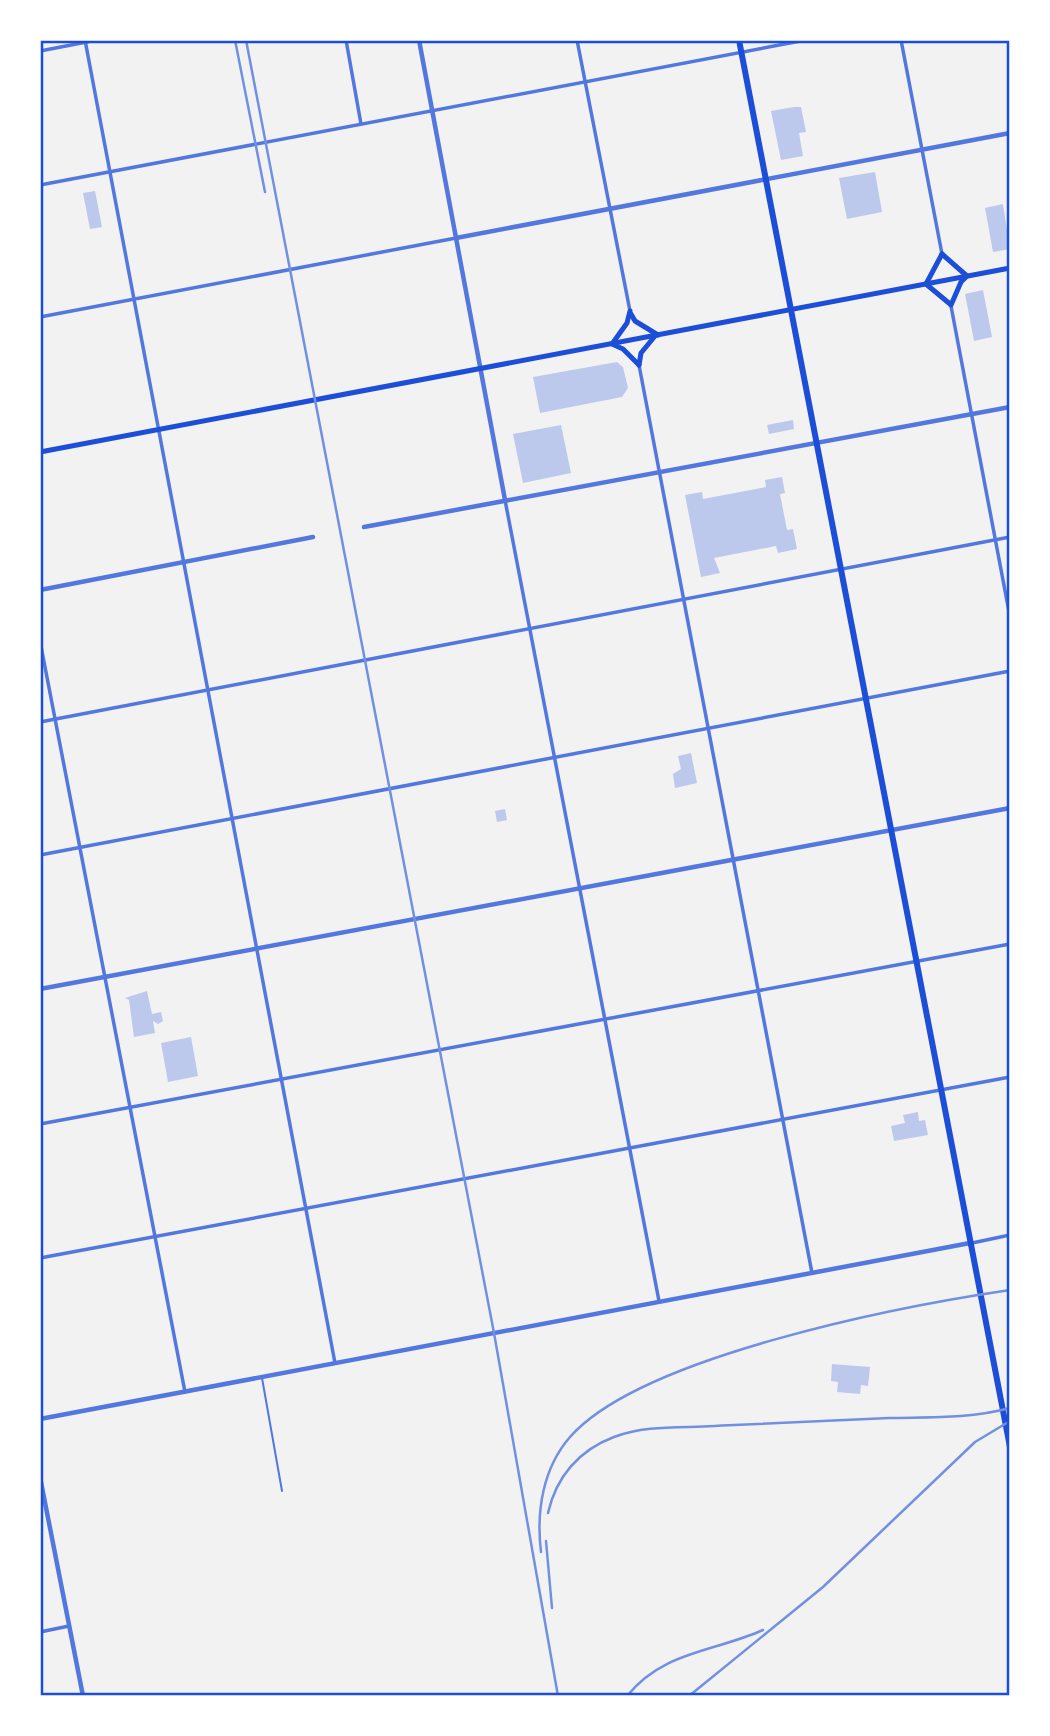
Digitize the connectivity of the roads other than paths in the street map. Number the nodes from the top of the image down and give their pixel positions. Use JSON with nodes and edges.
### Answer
{"nodes":[{"id":1,"x":97,"y":40,"type":"edge"},
{"id":2,"x":346,"y":40,"type":"edge"},
{"id":3,"x":419,"y":40,"type":"edge"},
{"id":4,"x":577,"y":40,"type":"edge"},
{"id":5,"x":739,"y":40,"type":"edge"},
{"id":6,"x":806,"y":40,"type":"edge"},
{"id":7,"x":901,"y":40,"type":"edge"},
{"id":8,"x":85,"y":41,"type":"edge"},
{"id":9,"x":40,"y":51,"type":"edge"},
{"id":10,"x":742,"y":52,"type":"junction"},
{"id":11,"x":584,"y":82,"type":"junction"},
{"id":12,"x":432,"y":111,"type":"junction"},
{"id":13,"x":361,"y":124,"type":"junction"},
{"id":14,"x":1010,"y":133,"type":"edge"},
{"id":15,"x":922,"y":150,"type":"junction"},
{"id":16,"x":109,"y":172,"type":"junction"},
{"id":17,"x":765,"y":179,"type":"junction"},
{"id":18,"x":40,"y":185,"type":"edge"},
{"id":19,"x":608,"y":209,"type":"junction"},
{"id":20,"x":456,"y":238,"type":"junction"},
{"id":21,"x":942,"y":254,"type":"junction"},
{"id":22,"x":1010,"y":268,"type":"edge"},
{"id":23,"x":967,"y":276,"type":"junction"},
{"id":24,"x":926,"y":284,"type":"junction"},
{"id":25,"x":133,"y":299,"type":"junction"},
{"id":26,"x":951,"y":305,"type":"junction"},
{"id":27,"x":790,"y":310,"type":"junction"},
{"id":28,"x":629,"y":311,"type":"junction"},
{"id":29,"x":40,"y":317,"type":"edge"},
{"id":30,"x":658,"y":335,"type":"junction"},
{"id":31,"x":612,"y":344,"type":"junction"},
{"id":32,"x":639,"y":365,"type":"junction"},
{"id":33,"x":481,"y":368,"type":"junction"},
{"id":34,"x":1010,"y":407,"type":"edge"},
{"id":35,"x":971,"y":414,"type":"junction"},
{"id":36,"x":158,"y":429,"type":"junction"},
{"id":37,"x":816,"y":443,"type":"junction"},
{"id":38,"x":40,"y":452,"type":"edge"},
{"id":39,"x":659,"y":473,"type":"junction"},
{"id":40,"x":505,"y":500,"type":"junction"},
{"id":41,"x":364,"y":527,"type":"dead end"},
{"id":42,"x":313,"y":537,"type":"dead end"},
{"id":43,"x":1010,"y":537,"type":"edge"},
{"id":44,"x":995,"y":540,"type":"junction"},
{"id":45,"x":184,"y":562,"type":"junction"},
{"id":46,"x":840,"y":570,"type":"junction"},
{"id":47,"x":40,"y":590,"type":"edge"},
{"id":48,"x":683,"y":600,"type":"junction"},
{"id":49,"x":1010,"y":617,"type":"edge"},
{"id":50,"x":530,"y":631,"type":"junction"},
{"id":51,"x":40,"y":641,"type":"edge"},
{"id":52,"x":1010,"y":671,"type":"edge"},
{"id":53,"x":208,"y":690,"type":"junction"},
{"id":54,"x":865,"y":698,"type":"junction"},
{"id":55,"x":55,"y":719,"type":"junction"},
{"id":56,"x":40,"y":722,"type":"edge"},
{"id":57,"x":708,"y":729,"type":"junction"},
{"id":58,"x":554,"y":758,"type":"junction"},
{"id":59,"x":1010,"y":808,"type":"edge"},
{"id":60,"x":232,"y":819,"type":"junction"},
{"id":61,"x":891,"y":831,"type":"junction"},
{"id":62,"x":80,"y":847,"type":"junction"},
{"id":63,"x":40,"y":855,"type":"edge"},
{"id":64,"x":733,"y":859,"type":"junction"},
{"id":65,"x":580,"y":888,"type":"junction"},
{"id":66,"x":1010,"y":944,"type":"edge"},
{"id":67,"x":257,"y":948,"type":"junction"},
{"id":68,"x":916,"y":962,"type":"junction"},
{"id":69,"x":105,"y":977,"type":"junction"},
{"id":70,"x":40,"y":989,"type":"edge"},
{"id":71,"x":758,"y":992,"type":"junction"},
{"id":72,"x":606,"y":1020,"type":"junction"},
{"id":73,"x":1010,"y":1077,"type":"edge"},
{"id":74,"x":282,"y":1080,"type":"junction"},
{"id":75,"x":941,"y":1091,"type":"junction"},
{"id":76,"x":130,"y":1108,"type":"junction"},
{"id":77,"x":783,"y":1120,"type":"junction"},
{"id":78,"x":40,"y":1125,"type":"edge"},
{"id":79,"x":630,"y":1148,"type":"junction"},
{"id":80,"x":307,"y":1207,"type":"junction"},
{"id":81,"x":1010,"y":1235,"type":"edge"},
{"id":82,"x":155,"y":1236,"type":"junction"},
{"id":83,"x":970,"y":1243,"type":"junction"},
{"id":84,"x":40,"y":1258,"type":"edge"},
{"id":85,"x":812,"y":1273,"type":"junction"},
{"id":86,"x":659,"y":1301,"type":"junction"},
{"id":87,"x":335,"y":1363,"type":"junction"},
{"id":88,"x":262,"y":1377,"type":"junction"},
{"id":89,"x":185,"y":1392,"type":"junction"},
{"id":90,"x":40,"y":1419,"type":"edge"},
{"id":91,"x":1010,"y":1447,"type":"edge"},
{"id":92,"x":40,"y":1477,"type":"edge"},
{"id":93,"x":282,"y":1491,"type":"dead end"},
{"id":94,"x":69,"y":1626,"type":"junction"},
{"id":95,"x":40,"y":1632,"type":"edge"},
{"id":96,"x":83,"y":1696,"type":"edge"}],
"edges":[{"from":1,"to":8,"type":"street"},
{"from":2,"to":13,"type":"street"},
{"from":3,"to":12,"type":"street"},
{"from":4,"to":11,"type":"street"},
{"from":5,"to":10,"type":"main road"},
{"from":6,"to":10,"type":"street"},
{"from":7,"to":15,"type":"street"},
{"from":8,"to":9,"type":"street"},
{"from":8,"to":16,"type":"street"},
{"from":10,"to":11,"type":"street"},
{"from":10,"to":17,"type":"main road"},
{"from":11,"to":12,"type":"street"},
{"from":11,"to":19,"type":"street"},
{"from":12,"to":13,"type":"street"},
{"from":12,"to":20,"type":"street"},
{"from":13,"to":16,"type":"street"},
{"from":14,"to":15,"type":"street"},
{"from":15,"to":17,"type":"street"},
{"from":15,"to":21,"type":"street"},
{"from":16,"to":18,"type":"street"},
{"from":16,"to":25,"type":"street"},
{"from":17,"to":19,"type":"street"},
{"from":17,"to":27,"type":"main road"},
{"from":19,"to":20,"type":"street"},
{"from":19,"to":28,"type":"street"},
{"from":20,"to":25,"type":"street"},
{"from":20,"to":33,"type":"street"},
{"from":21,"to":23,"type":"main road"},
{"from":21,"to":24,"type":"main road"},
{"from":22,"to":23,"type":"main road"},
{"from":23,"to":24,"type":"main road"},
{"from":23,"to":26,"type":"main road"},
{"from":24,"to":26,"type":"main road"},
{"from":24,"to":27,"type":"main road"},
{"from":25,"to":29,"type":"street"},
{"from":25,"to":36,"type":"street"},
{"from":26,"to":35,"type":"street"},
{"from":27,"to":30,"type":"main road"},
{"from":27,"to":37,"type":"main road"},
{"from":28,"to":30,"type":"main road"},
{"from":28,"to":31,"type":"main road"},
{"from":30,"to":31,"type":"main road"},
{"from":30,"to":32,"type":"main road"},
{"from":31,"to":32,"type":"main road"},
{"from":31,"to":33,"type":"main road"},
{"from":32,"to":39,"type":"street"},
{"from":33,"to":36,"type":"main road"},
{"from":33,"to":40,"type":"street"},
{"from":34,"to":35,"type":"street"},
{"from":35,"to":37,"type":"street"},
{"from":35,"to":44,"type":"street"},
{"from":36,"to":38,"type":"main road"},
{"from":36,"to":45,"type":"street"},
{"from":37,"to":39,"type":"street"},
{"from":37,"to":46,"type":"main road"},
{"from":39,"to":40,"type":"street"},
{"from":39,"to":48,"type":"street"},
{"from":40,"to":41,"type":"street"},
{"from":40,"to":50,"type":"street"},
{"from":42,"to":45,"type":"street"},
{"from":43,"to":44,"type":"street"},
{"from":44,"to":46,"type":"street"},
{"from":44,"to":49,"type":"street"},
{"from":45,"to":47,"type":"street"},
{"from":45,"to":53,"type":"street"},
{"from":46,"to":48,"type":"street"},
{"from":46,"to":54,"type":"main road"},
{"from":48,"to":50,"type":"street"},
{"from":48,"to":57,"type":"street"},
{"from":50,"to":53,"type":"street"},
{"from":50,"to":58,"type":"street"},
{"from":51,"to":55,"type":"street"},
{"from":52,"to":54,"type":"street"},
{"from":53,"to":55,"type":"street"},
{"from":53,"to":60,"type":"street"},
{"from":54,"to":57,"type":"street"},
{"from":54,"to":61,"type":"main road"},
{"from":55,"to":56,"type":"street"},
{"from":55,"to":62,"type":"street"},
{"from":57,"to":58,"type":"street"},
{"from":57,"to":64,"type":"street"},
{"from":58,"to":60,"type":"street"},
{"from":58,"to":65,"type":"street"},
{"from":59,"to":61,"type":"street"},
{"from":60,"to":62,"type":"street"},
{"from":60,"to":67,"type":"street"},
{"from":61,"to":64,"type":"street"},
{"from":61,"to":68,"type":"main road"},
{"from":62,"to":63,"type":"street"},
{"from":62,"to":69,"type":"street"},
{"from":64,"to":65,"type":"street"},
{"from":64,"to":71,"type":"street"},
{"from":65,"to":67,"type":"street"},
{"from":65,"to":72,"type":"street"},
{"from":66,"to":68,"type":"street"},
{"from":67,"to":69,"type":"street"},
{"from":67,"to":74,"type":"street"},
{"from":68,"to":71,"type":"street"},
{"from":68,"to":75,"type":"main road"},
{"from":69,"to":70,"type":"street"},
{"from":69,"to":76,"type":"street"},
{"from":71,"to":72,"type":"street"},
{"from":71,"to":77,"type":"street"},
{"from":72,"to":74,"type":"street"},
{"from":72,"to":79,"type":"street"},
{"from":73,"to":75,"type":"street"},
{"from":74,"to":76,"type":"street"},
{"from":74,"to":80,"type":"street"},
{"from":75,"to":77,"type":"street"},
{"from":75,"to":83,"type":"main road"},
{"from":76,"to":78,"type":"street"},
{"from":76,"to":82,"type":"street"},
{"from":77,"to":79,"type":"street"},
{"from":77,"to":85,"type":"street"},
{"from":79,"to":80,"type":"street"},
{"from":79,"to":86,"type":"street"},
{"from":80,"to":82,"type":"street"},
{"from":80,"to":87,"type":"street"},
{"from":81,"to":83,"type":"street"},
{"from":82,"to":84,"type":"street"},
{"from":82,"to":89,"type":"street"},
{"from":83,"to":85,"type":"street"},
{"from":83,"to":91,"type":"main road"},
{"from":85,"to":86,"type":"street"},
{"from":86,"to":87,"type":"street"},
{"from":87,"to":88,"type":"street"},
{"from":88,"to":89,"type":"street"},
{"from":88,"to":93,"type":"lane"},
{"from":89,"to":90,"type":"street"},
{"from":92,"to":94,"type":"street"},
{"from":94,"to":95,"type":"street"},
{"from":94,"to":96,"type":"street"}]}
